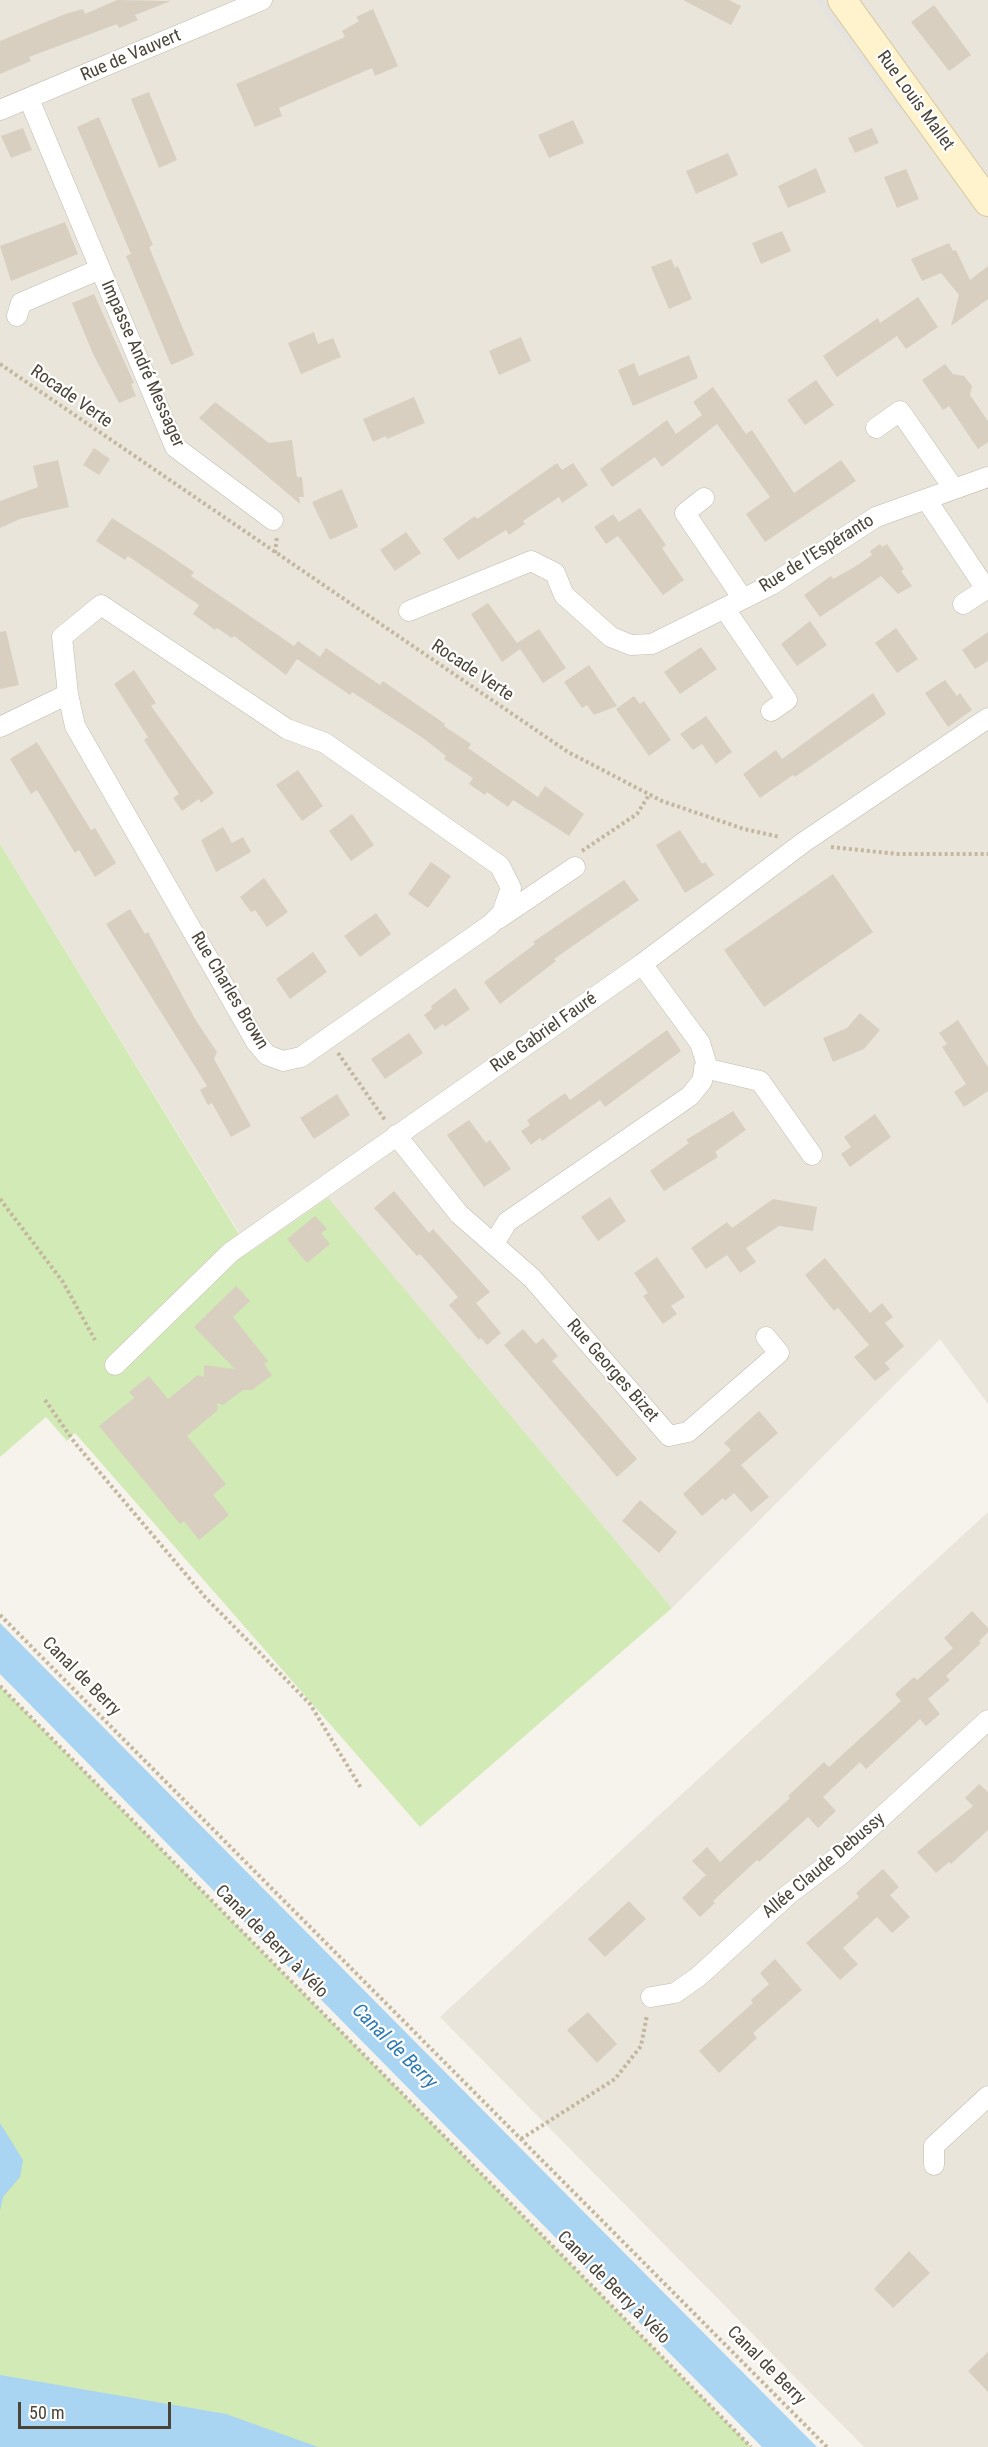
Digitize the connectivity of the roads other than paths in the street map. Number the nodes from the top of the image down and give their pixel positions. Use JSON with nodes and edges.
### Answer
{"nodes":[{"id":1,"x":262,"y":0,"type":"edge"},
{"id":2,"x":842,"y":0,"type":"edge"},
{"id":3,"x":29,"y":99,"type":"junction"},
{"id":4,"x":0,"y":110,"type":"edge"},
{"id":5,"x":988,"y":202,"type":"edge"},
{"id":6,"x":100,"y":269,"type":"junction"},
{"id":7,"x":17,"y":316,"type":"dead end"},
{"id":8,"x":876,"y":428,"type":"dead end"},
{"id":9,"x":988,"y":477,"type":"edge"},
{"id":10,"x":954,"y":489,"type":"junction"},
{"id":11,"x":704,"y":498,"type":"dead end"},
{"id":12,"x":926,"y":499,"type":"junction"},
{"id":13,"x":273,"y":520,"type":"dead end"},
{"id":14,"x":734,"y":604,"type":"junction"},
{"id":15,"x":963,"y":604,"type":"dead end"},
{"id":16,"x":409,"y":611,"type":"dead end"},
{"id":17,"x":68,"y":694,"type":"junction"},
{"id":18,"x":771,"y":711,"type":"dead end"},
{"id":19,"x":988,"y":718,"type":"edge"},
{"id":20,"x":0,"y":727,"type":"edge"},
{"id":21,"x":575,"y":867,"type":"road end"},
{"id":22,"x":490,"y":925,"type":"junction"},
{"id":23,"x":642,"y":964,"type":"junction"},
{"id":24,"x":704,"y":1068,"type":"junction"},
{"id":25,"x":396,"y":1135,"type":"junction"},
{"id":26,"x":812,"y":1155,"type":"dead end"},
{"id":27,"x":495,"y":1242,"type":"junction"},
{"id":28,"x":766,"y":1337,"type":"dead end"},
{"id":29,"x":115,"y":1365,"type":"dead end"},
{"id":30,"x":988,"y":1720,"type":"edge"},
{"id":31,"x":651,"y":1997,"type":"road end"},
{"id":32,"x":988,"y":2096,"type":"edge"},
{"id":33,"x":934,"y":2165,"type":"dead end"}],
"edges":[{"from":1,"to":3,"type":"street","name":"Rue de Vauvert"},
{"from":2,"to":5,"type":"main road","name":"Rue Louis Mallet"},
{"from":3,"to":4,"type":"street","name":"Rue de Vauvert"},
{"from":3,"to":6,"type":"street","name":"Impasse André Messager"},
{"from":6,"to":7,"type":"street","name":"Impasse André Messager"},
{"from":6,"to":13,"type":"street","name":"Impasse André Messager"},
{"from":8,"to":10,"type":"street"},
{"from":9,"to":10,"type":"street","name":"Rue de l'Espéranto"},
{"from":10,"to":12,"type":"street","name":"Rue de l'Espéranto"},
{"from":11,"to":14,"type":"street","name":"Rue de l'Espéranto"},
{"from":12,"to":14,"type":"street","name":"Rue de l'Espéranto"},
{"from":12,"to":15,"type":"street"},
{"from":14,"to":16,"type":"street","name":"Rue de l'Espéranto"},
{"from":14,"to":18,"type":"street","name":"Rue de l'Espéranto"},
{"from":17,"to":20,"type":"street"},
{"from":17,"to":22,"type":"street","name":"Rue Charles Brown"},
{"from":17,"to":22,"type":"street","name":"Rue Charles Brown"},
{"from":19,"to":23,"type":"street","name":"Rue Gabriel Fauré"},
{"from":21,"to":22,"type":"street","name":"Rue Charles Brown"},
{"from":23,"to":24,"type":"street"},
{"from":23,"to":25,"type":"street","name":"Rue Gabriel Fauré"},
{"from":24,"to":26,"type":"street"},
{"from":24,"to":27,"type":"street"},
{"from":25,"to":27,"type":"street","name":"Rue Georges Bizet"},
{"from":25,"to":29,"type":"street","name":"Rue Gabriel Fauré"},
{"from":27,"to":28,"type":"street","name":"Rue Georges Bizet"},
{"from":30,"to":31,"type":"street","name":"Allée Claude Debussy"},
{"from":32,"to":33,"type":"street"}]}
